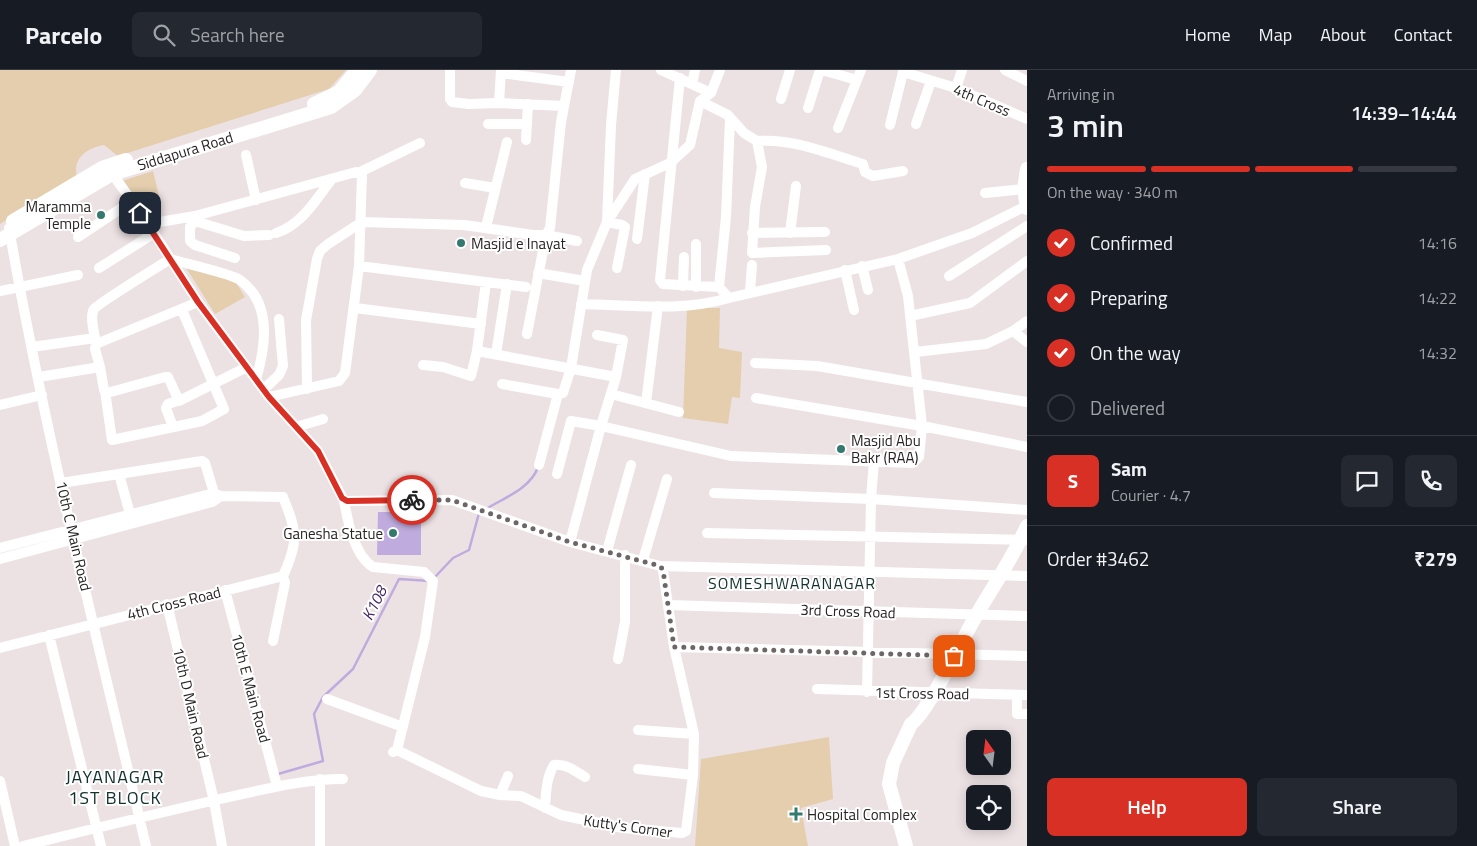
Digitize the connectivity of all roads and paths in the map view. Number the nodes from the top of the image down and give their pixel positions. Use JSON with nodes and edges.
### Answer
{"nodes":[{"id":1,"x":357,"y":70,"type":"edge"},
{"id":2,"x":370,"y":70,"type":"edge"},
{"id":3,"x":450,"y":70,"type":"edge"},
{"id":4,"x":571,"y":70,"type":"edge"},
{"id":5,"x":616,"y":70,"type":"edge"},
{"id":6,"x":695,"y":70,"type":"edge"},
{"id":7,"x":720,"y":70,"type":"edge"},
{"id":8,"x":790,"y":70,"type":"edge"},
{"id":9,"x":821,"y":70,"type":"edge"},
{"id":10,"x":862,"y":70,"type":"edge"},
{"id":11,"x":962,"y":70,"type":"edge"},
{"id":12,"x":1006,"y":70,"type":"edge"},
{"id":13,"x":664,"y":71,"type":"edge"},
{"id":14,"x":501,"y":72,"type":"edge"},
{"id":15,"x":527,"y":74,"type":"edge"},
{"id":16,"x":547,"y":75,"type":"edge"},
{"id":17,"x":680,"y":78,"type":"junction"},
{"id":18,"x":857,"y":80,"type":"junction"},
{"id":19,"x":931,"y":81,"type":"junction"},
{"id":20,"x":1027,"y":81,"type":"edge"},
{"id":21,"x":569,"y":82,"type":"junction"},
{"id":22,"x":692,"y":84,"type":"junction"},
{"id":23,"x":956,"y":88,"type":"junction"},
{"id":24,"x":711,"y":93,"type":"junction"},
{"id":25,"x":781,"y":98,"type":"dead end"},
{"id":26,"x":700,"y":101,"type":"junction"},
{"id":27,"x":499,"y":103,"type":"junction"},
{"id":28,"x":528,"y":104,"type":"junction"},
{"id":29,"x":564,"y":106,"type":"junction"},
{"id":30,"x":808,"y":108,"type":"dead end"},
{"id":31,"x":728,"y":115,"type":"junction"},
{"id":32,"x":1027,"y":119,"type":"edge"},
{"id":33,"x":488,"y":124,"type":"dead end"},
{"id":34,"x":527,"y":124,"type":"junction"},
{"id":35,"x":916,"y":124,"type":"dead end"},
{"id":36,"x":890,"y":125,"type":"dead end"},
{"id":37,"x":838,"y":128,"type":"dead end"},
{"id":38,"x":526,"y":140,"type":"dead end"},
{"id":39,"x":757,"y":141,"type":"junction"},
{"id":40,"x":507,"y":142,"type":"dead end"},
{"id":41,"x":420,"y":143,"type":"dead end"},
{"id":42,"x":246,"y":155,"type":"dead end"},
{"id":43,"x":670,"y":163,"type":"junction"},
{"id":44,"x":1027,"y":169,"type":"edge"},
{"id":45,"x":109,"y":170,"type":"junction"},
{"id":46,"x":360,"y":172,"type":"junction"},
{"id":47,"x":903,"y":172,"type":"dead end"},
{"id":48,"x":645,"y":174,"type":"junction"},
{"id":49,"x":332,"y":179,"type":"junction"},
{"id":50,"x":465,"y":183,"type":"dead end"},
{"id":51,"x":796,"y":186,"type":"dead end"},
{"id":52,"x":495,"y":188,"type":"junction"},
{"id":53,"x":1024,"y":189,"type":"junction"},
{"id":54,"x":985,"y":193,"type":"dead end"},
{"id":55,"x":256,"y":200,"type":"junction"},
{"id":56,"x":132,"y":201,"type":"junction"},
{"id":57,"x":1026,"y":207,"type":"edge"},
{"id":58,"x":193,"y":219,"type":"junction"},
{"id":59,"x":362,"y":222,"type":"junction"},
{"id":60,"x":606,"y":222,"type":"junction"},
{"id":61,"x":1027,"y":226,"type":"edge"},
{"id":62,"x":486,"y":227,"type":"junction"},
{"id":63,"x":151,"y":229,"type":"junction"},
{"id":64,"x":5,"y":232,"type":"edge"},
{"id":65,"x":790,"y":232,"type":"junction"},
{"id":66,"x":825,"y":232,"type":"dead end"},
{"id":67,"x":752,"y":233,"type":"junction"},
{"id":68,"x":546,"y":235,"type":"junction"},
{"id":69,"x":78,"y":237,"type":"dead end"},
{"id":70,"x":636,"y":239,"type":"dead end"},
{"id":71,"x":577,"y":241,"type":"dead end"},
{"id":72,"x":696,"y":244,"type":"dead end"},
{"id":73,"x":826,"y":250,"type":"dead end"},
{"id":74,"x":684,"y":257,"type":"dead end"},
{"id":75,"x":235,"y":258,"type":"dead end"},
{"id":76,"x":170,"y":259,"type":"junction"},
{"id":77,"x":898,"y":259,"type":"junction"},
{"id":78,"x":1027,"y":261,"type":"edge"},
{"id":79,"x":752,"y":265,"type":"dead end"},
{"id":80,"x":359,"y":266,"type":"junction"},
{"id":81,"x":862,"y":266,"type":"junction"},
{"id":82,"x":99,"y":268,"type":"dead end"},
{"id":83,"x":617,"y":268,"type":"dead end"},
{"id":84,"x":845,"y":270,"type":"junction"},
{"id":85,"x":538,"y":274,"type":"junction"},
{"id":86,"x":78,"y":275,"type":"dead end"},
{"id":87,"x":949,"y":276,"type":"dead end"},
{"id":88,"x":585,"y":281,"type":"junction"},
{"id":89,"x":486,"y":282,"type":"dead end"},
{"id":90,"x":507,"y":284,"type":"dead end"},
{"id":91,"x":682,"y":286,"type":"junction"},
{"id":92,"x":19,"y":287,"type":"junction"},
{"id":93,"x":526,"y":287,"type":"dead end"},
{"id":94,"x":696,"y":287,"type":"junction"},
{"id":95,"x":719,"y":288,"type":"junction"},
{"id":96,"x":868,"y":290,"type":"dead end"},
{"id":97,"x":0,"y":291,"type":"edge"},
{"id":98,"x":750,"y":292,"type":"junction"},
{"id":99,"x":730,"y":298,"type":"junction"},
{"id":100,"x":198,"y":302,"type":"junction"},
{"id":101,"x":581,"y":304,"type":"junction"},
{"id":102,"x":658,"y":306,"type":"junction"},
{"id":103,"x":355,"y":308,"type":"junction"},
{"id":104,"x":182,"y":310,"type":"junction"},
{"id":105,"x":854,"y":310,"type":"dead end"},
{"id":106,"x":910,"y":316,"type":"junction"},
{"id":107,"x":279,"y":319,"type":"dead end"},
{"id":108,"x":1027,"y":321,"type":"edge"},
{"id":109,"x":481,"y":324,"type":"junction"},
{"id":110,"x":1013,"y":330,"type":"junction"},
{"id":111,"x":527,"y":334,"type":"dead end"},
{"id":112,"x":597,"y":335,"type":"dead end"},
{"id":113,"x":96,"y":341,"type":"junction"},
{"id":114,"x":1027,"y":342,"type":"edge"},
{"id":115,"x":32,"y":347,"type":"junction"},
{"id":116,"x":477,"y":350,"type":"junction"},
{"id":117,"x":915,"y":352,"type":"junction"},
{"id":118,"x":496,"y":354,"type":"junction"},
{"id":119,"x":755,"y":363,"type":"dead end"},
{"id":120,"x":423,"y":365,"type":"dead end"},
{"id":121,"x":100,"y":367,"type":"junction"},
{"id":122,"x":247,"y":367,"type":"junction"},
{"id":123,"x":571,"y":368,"type":"junction"},
{"id":124,"x":39,"y":376,"type":"junction"},
{"id":125,"x":616,"y":377,"type":"junction"},
{"id":126,"x":256,"y":379,"type":"junction"},
{"id":127,"x":919,"y":383,"type":"junction"},
{"id":128,"x":502,"y":384,"type":"dead end"},
{"id":129,"x":214,"y":385,"type":"junction"},
{"id":130,"x":306,"y":388,"type":"junction"},
{"id":131,"x":105,"y":391,"type":"junction"},
{"id":132,"x":266,"y":393,"type":"junction"},
{"id":133,"x":558,"y":394,"type":"junction"},
{"id":134,"x":611,"y":394,"type":"junction"},
{"id":135,"x":42,"y":395,"type":"junction"},
{"id":136,"x":756,"y":398,"type":"dead end"},
{"id":137,"x":177,"y":401,"type":"junction"},
{"id":138,"x":1027,"y":402,"type":"edge"},
{"id":139,"x":646,"y":403,"type":"junction"},
{"id":140,"x":0,"y":405,"type":"edge"},
{"id":141,"x":679,"y":412,"type":"dead end"},
{"id":142,"x":323,"y":420,"type":"dead end"},
{"id":143,"x":296,"y":426,"type":"junction"},
{"id":144,"x":601,"y":426,"type":"junction"},
{"id":145,"x":922,"y":426,"type":"junction"},
{"id":146,"x":172,"y":427,"type":"junction"},
{"id":147,"x":1027,"y":447,"type":"edge"},
{"id":148,"x":874,"y":461,"type":"junction"},
{"id":149,"x":539,"y":465,"type":"dead end"},
{"id":150,"x":631,"y":465,"type":"dead end"},
{"id":151,"x":119,"y":474,"type":"junction"},
{"id":152,"x":557,"y":474,"type":"dead end"},
{"id":153,"x":668,"y":479,"type":"dead end"},
{"id":154,"x":61,"y":483,"type":"junction"},
{"id":155,"x":714,"y":493,"type":"dead end"},
{"id":156,"x":218,"y":494,"type":"junction"},
{"id":157,"x":344,"y":500,"type":"junction"},
{"id":158,"x":870,"y":500,"type":"junction"},
{"id":159,"x":1027,"y":510,"type":"edge"},
{"id":160,"x":130,"y":514,"type":"junction"},
{"id":161,"x":1027,"y":526,"type":"edge"},
{"id":162,"x":707,"y":532,"type":"dead end"},
{"id":163,"x":74,"y":533,"type":"junction"},
{"id":164,"x":871,"y":536,"type":"junction"},
{"id":165,"x":1024,"y":540,"type":"edge"},
{"id":166,"x":570,"y":542,"type":"junction"},
{"id":167,"x":0,"y":548,"type":"edge"},
{"id":168,"x":607,"y":551,"type":"junction"},
{"id":169,"x":626,"y":555,"type":"junction"},
{"id":170,"x":0,"y":559,"type":"edge"},
{"id":171,"x":644,"y":560,"type":"junction"},
{"id":172,"x":660,"y":566,"type":"junction"},
{"id":173,"x":870,"y":570,"type":"junction"},
{"id":174,"x":283,"y":576,"type":"junction"},
{"id":175,"x":1000,"y":576,"type":"junction"},
{"id":176,"x":1027,"y":576,"type":"edge"},
{"id":177,"x":225,"y":590,"type":"junction"},
{"id":178,"x":167,"y":604,"type":"junction"},
{"id":179,"x":668,"y":605,"type":"junction"},
{"id":180,"x":868,"y":612,"type":"junction"},
{"id":181,"x":976,"y":616,"type":"junction"},
{"id":182,"x":1027,"y":616,"type":"edge"},
{"id":183,"x":94,"y":624,"type":"junction"},
{"id":184,"x":49,"y":635,"type":"junction"},
{"id":185,"x":273,"y":640,"type":"dead end"},
{"id":186,"x":674,"y":647,"type":"junction"},
{"id":187,"x":0,"y":648,"type":"edge"},
{"id":188,"x":867,"y":653,"type":"junction"},
{"id":189,"x":954,"y":656,"type":"junction"},
{"id":190,"x":1027,"y":656,"type":"edge"},
{"id":191,"x":618,"y":659,"type":"dead end"},
{"id":192,"x":817,"y":689,"type":"dead end"},
{"id":193,"x":867,"y":692,"type":"junction"},
{"id":194,"x":933,"y":694,"type":"junction"},
{"id":195,"x":1022,"y":695,"type":"edge"},
{"id":196,"x":328,"y":699,"type":"dead end"},
{"id":197,"x":1027,"y":714,"type":"edge"},
{"id":198,"x":916,"y":721,"type":"junction"},
{"id":199,"x":403,"y":727,"type":"junction"},
{"id":200,"x":638,"y":730,"type":"dead end"},
{"id":201,"x":694,"y":734,"type":"junction"},
{"id":202,"x":638,"y":769,"type":"dead end"},
{"id":203,"x":693,"y":775,"type":"junction"},
{"id":204,"x":508,"y":776,"type":"dead end"},
{"id":205,"x":585,"y":777,"type":"dead end"},
{"id":206,"x":320,"y":779,"type":"junction"},
{"id":207,"x":343,"y":779,"type":"dead end"},
{"id":208,"x":0,"y":781,"type":"edge"},
{"id":209,"x":277,"y":786,"type":"junction"},
{"id":210,"x":500,"y":795,"type":"junction"},
{"id":211,"x":214,"y":801,"type":"junction"},
{"id":212,"x":546,"y":808,"type":"junction"},
{"id":213,"x":139,"y":816,"type":"junction"},
{"id":214,"x":97,"y":827,"type":"junction"},
{"id":215,"x":15,"y":846,"type":"edge"},
{"id":216,"x":23,"y":846,"type":"edge"},
{"id":217,"x":101,"y":846,"type":"edge"},
{"id":218,"x":146,"y":846,"type":"edge"},
{"id":219,"x":222,"y":846,"type":"edge"},
{"id":220,"x":320,"y":846,"type":"edge"},
{"id":221,"x":906,"y":846,"type":"edge"},
{"id":222,"x":910,"y":846,"type":"edge"}],
"edges":[{"from":1,"to":45,"type":"main road","name":"Siddapura Road"},
{"from":2,"to":45,"type":"main road","name":"Siddapura Road"},
{"from":3,"to":27,"type":"street"},
{"from":4,"to":21,"type":"street"},
{"from":5,"to":60,"type":"street"},
{"from":6,"to":22,"type":"street"},
{"from":7,"to":24,"type":"street"},
{"from":8,"to":25,"type":"street"},
{"from":9,"to":18,"type":"street"},
{"from":9,"to":30,"type":"street"},
{"from":10,"to":18,"type":"street"},
{"from":11,"to":23,"type":"street"},
{"from":12,"to":20,"type":"street"},
{"from":13,"to":17,"type":"street"},
{"from":14,"to":15,"type":"street"},
{"from":14,"to":27,"type":"street"},
{"from":15,"to":16,"type":"street"},
{"from":16,"to":21,"type":"street"},
{"from":17,"to":22,"type":"street"},
{"from":17,"to":43,"type":"street"},
{"from":18,"to":37,"type":"street"},
{"from":19,"to":23,"type":"street","name":"4th Cross"},
{"from":19,"to":35,"type":"street"},
{"from":19,"to":36,"type":"street","name":"4th Cross"},
{"from":21,"to":29,"type":"street"},
{"from":22,"to":24,"type":"street"},
{"from":23,"to":32,"type":"street","name":"4th Cross"},
{"from":24,"to":26,"type":"street"},
{"from":26,"to":31,"type":"street"},
{"from":26,"to":43,"type":"street"},
{"from":27,"to":28,"type":"street"},
{"from":28,"to":29,"type":"street"},
{"from":28,"to":34,"type":"street"},
{"from":29,"to":68,"type":"street"},
{"from":31,"to":39,"type":"street"},
{"from":31,"to":95,"type":"street"},
{"from":33,"to":34,"type":"street"},
{"from":34,"to":38,"type":"street"},
{"from":39,"to":47,"type":"street"},
{"from":39,"to":67,"type":"street"},
{"from":40,"to":52,"type":"street"},
{"from":41,"to":46,"type":"street"},
{"from":42,"to":55,"type":"street"},
{"from":43,"to":48,"type":"street"},
{"from":43,"to":91,"type":"street"},
{"from":44,"to":53,"type":"main road"},
{"from":45,"to":56,"type":"street"},
{"from":45,"to":64,"type":"main road","name":"Siddapura Road"},
{"from":46,"to":49,"type":"street"},
{"from":46,"to":59,"type":"street"},
{"from":48,"to":60,"type":"street"},
{"from":48,"to":70,"type":"street"},
{"from":49,"to":55,"type":"street"},
{"from":49,"to":58,"type":"street"},
{"from":50,"to":52,"type":"street"},
{"from":51,"to":65,"type":"street"},
{"from":52,"to":62,"type":"street"},
{"from":53,"to":54,"type":"street"},
{"from":53,"to":57,"type":"main road"},
{"from":55,"to":58,"type":"street"},
{"from":56,"to":63,"type":"street"},
{"from":56,"to":69,"type":"street"},
{"from":57,"to":77,"type":"street"},
{"from":58,"to":63,"type":"street"},
{"from":58,"to":75,"type":"street"},
{"from":59,"to":62,"type":"street"},
{"from":59,"to":80,"type":"street"},
{"from":59,"to":130,"type":"street"},
{"from":60,"to":83,"type":"street"},
{"from":60,"to":88,"type":"street"},
{"from":61,"to":87,"type":"street"},
{"from":62,"to":68,"type":"street"},
{"from":63,"to":76,"type":"street"},
{"from":63,"to":82,"type":"street"},
{"from":64,"to":92,"type":"street","name":"10th C Main Road"},
{"from":65,"to":66,"type":"street"},
{"from":65,"to":67,"type":"street"},
{"from":67,"to":73,"type":"street"},
{"from":68,"to":71,"type":"street"},
{"from":68,"to":85,"type":"street"},
{"from":72,"to":94,"type":"street"},
{"from":74,"to":91,"type":"street"},
{"from":76,"to":100,"type":"street"},
{"from":76,"to":113,"type":"street"},
{"from":76,"to":126,"type":"street"},
{"from":77,"to":81,"type":"street"},
{"from":77,"to":106,"type":"street"},
{"from":78,"to":106,"type":"street"},
{"from":79,"to":98,"type":"street"},
{"from":80,"to":93,"type":"street"},
{"from":80,"to":103,"type":"street"},
{"from":81,"to":84,"type":"street"},
{"from":81,"to":96,"type":"street"},
{"from":84,"to":98,"type":"street"},
{"from":84,"to":105,"type":"street"},
{"from":85,"to":88,"type":"street"},
{"from":85,"to":111,"type":"street"},
{"from":86,"to":92,"type":"street"},
{"from":88,"to":101,"type":"street"},
{"from":89,"to":109,"type":"street"},
{"from":90,"to":118,"type":"street"},
{"from":91,"to":94,"type":"street"},
{"from":92,"to":97,"type":"street"},
{"from":92,"to":115,"type":"street","name":"10th C Main Road"},
{"from":94,"to":95,"type":"street"},
{"from":95,"to":99,"type":"street"},
{"from":98,"to":99,"type":"street"},
{"from":99,"to":102,"type":"street"},
{"from":100,"to":104,"type":"street"},
{"from":100,"to":122,"type":"street"},
{"from":101,"to":102,"type":"street"},
{"from":101,"to":123,"type":"street"},
{"from":102,"to":139,"type":"street"},
{"from":103,"to":109,"type":"street"},
{"from":103,"to":130,"type":"street"},
{"from":104,"to":113,"type":"street"},
{"from":104,"to":129,"type":"street"},
{"from":106,"to":117,"type":"street"},
{"from":107,"to":132,"type":"street"},
{"from":108,"to":110,"type":"street"},
{"from":109,"to":116,"type":"street"},
{"from":110,"to":114,"type":"street"},
{"from":110,"to":117,"type":"street"},
{"from":112,"to":125,"type":"street"},
{"from":113,"to":115,"type":"street"},
{"from":113,"to":121,"type":"street"},
{"from":115,"to":124,"type":"street","name":"10th C Main Road"},
{"from":116,"to":118,"type":"street"},
{"from":116,"to":120,"type":"street"},
{"from":117,"to":127,"type":"street"},
{"from":118,"to":123,"type":"street"},
{"from":119,"to":127,"type":"street"},
{"from":121,"to":124,"type":"street"},
{"from":121,"to":131,"type":"street"},
{"from":122,"to":126,"type":"street"},
{"from":122,"to":129,"type":"street"},
{"from":123,"to":125,"type":"street"},
{"from":123,"to":133,"type":"street"},
{"from":124,"to":135,"type":"street","name":"10th C Main Road"},
{"from":125,"to":134,"type":"street"},
{"from":126,"to":132,"type":"street"},
{"from":127,"to":138,"type":"street"},
{"from":127,"to":145,"type":"street"},
{"from":128,"to":133,"type":"street"},
{"from":129,"to":137,"type":"street"},
{"from":129,"to":146,"type":"street"},
{"from":130,"to":132,"type":"street"},
{"from":131,"to":137,"type":"street"},
{"from":131,"to":146,"type":"street"},
{"from":132,"to":143,"type":"street"},
{"from":133,"to":149,"type":"street"},
{"from":134,"to":139,"type":"street"},
{"from":134,"to":144,"type":"street"},
{"from":135,"to":140,"type":"street"},
{"from":135,"to":154,"type":"street","name":"10th C Main Road"},
{"from":136,"to":145,"type":"street"},
{"from":137,"to":146,"type":"street"},
{"from":139,"to":141,"type":"street"},
{"from":142,"to":143,"type":"street"},
{"from":143,"to":157,"type":"street"},
{"from":144,"to":148,"type":"street"},
{"from":144,"to":152,"type":"street"},
{"from":144,"to":166,"type":"street"},
{"from":145,"to":147,"type":"street"},
{"from":145,"to":148,"type":"street"},
{"from":148,"to":158,"type":"street"},
{"from":150,"to":168,"type":"street"},
{"from":151,"to":154,"type":"street"},
{"from":151,"to":156,"type":"street"},
{"from":151,"to":160,"type":"street"},
{"from":153,"to":171,"type":"street"},
{"from":154,"to":163,"type":"street","name":"10th C Main Road"},
{"from":155,"to":158,"type":"street"},
{"from":156,"to":160,"type":"street"},
{"from":156,"to":163,"type":"street"},
{"from":156,"to":174,"type":"street"},
{"from":157,"to":166,"type":"street"},
{"from":157,"to":199,"type":"street"},
{"from":158,"to":159,"type":"street"},
{"from":158,"to":164,"type":"street"},
{"from":160,"to":163,"type":"street"},
{"from":161,"to":165,"type":"main road"},
{"from":162,"to":164,"type":"street"},
{"from":163,"to":167,"type":"street"},
{"from":163,"to":170,"type":"street"},
{"from":163,"to":183,"type":"street","name":"10th C Main Road"},
{"from":164,"to":165,"type":"street"},
{"from":164,"to":173,"type":"street"},
{"from":165,"to":175,"type":"main road"},
{"from":166,"to":168,"type":"street"},
{"from":168,"to":169,"type":"street"},
{"from":169,"to":171,"type":"street"},
{"from":169,"to":191,"type":"street"},
{"from":171,"to":172,"type":"street"},
{"from":172,"to":173,"type":"street"},
{"from":172,"to":179,"type":"street","name":"Kutty's Corner"},
{"from":173,"to":175,"type":"street"},
{"from":173,"to":180,"type":"street"},
{"from":174,"to":177,"type":"street","name":"4th Cross Road"},
{"from":174,"to":185,"type":"street"},
{"from":175,"to":176,"type":"street"},
{"from":175,"to":181,"type":"main road"},
{"from":177,"to":178,"type":"street","name":"4th Cross Road"},
{"from":177,"to":209,"type":"street","name":"10th E Main Road"},
{"from":178,"to":183,"type":"street","name":"4th Cross Road"},
{"from":178,"to":211,"type":"street","name":"10th D Main Road"},
{"from":179,"to":180,"type":"street","name":"3rd Cross Road"},
{"from":179,"to":186,"type":"street","name":"Kutty's Corner"},
{"from":180,"to":181,"type":"street","name":"3rd Cross Road"},
{"from":180,"to":188,"type":"street"},
{"from":181,"to":182,"type":"street","name":"3rd Cross Road"},
{"from":181,"to":189,"type":"main road"},
{"from":183,"to":184,"type":"street","name":"4th Cross Road"},
{"from":183,"to":213,"type":"street","name":"10th C Main Road"},
{"from":184,"to":187,"type":"street","name":"4th Cross Road"},
{"from":184,"to":214,"type":"street"},
{"from":186,"to":188,"type":"street"},
{"from":186,"to":201,"type":"street","name":"Kutty's Corner"},
{"from":188,"to":189,"type":"street"},
{"from":188,"to":193,"type":"street"},
{"from":189,"to":190,"type":"street"},
{"from":189,"to":194,"type":"main road"},
{"from":192,"to":193,"type":"street","name":"1st Cross Road"},
{"from":193,"to":194,"type":"street","name":"1st Cross Road"},
{"from":194,"to":195,"type":"street","name":"1st Cross Road"},
{"from":194,"to":198,"type":"main road"},
{"from":195,"to":197,"type":"street"},
{"from":196,"to":199,"type":"street"},
{"from":198,"to":221,"type":"main road"},
{"from":198,"to":222,"type":"main road"},
{"from":199,"to":210,"type":"street"},
{"from":200,"to":201,"type":"street"},
{"from":201,"to":203,"type":"street","name":"Kutty's Corner"},
{"from":202,"to":203,"type":"street"},
{"from":203,"to":212,"type":"street","name":"Kutty's Corner"},
{"from":204,"to":210,"type":"street"},
{"from":205,"to":212,"type":"street"},
{"from":206,"to":207,"type":"street"},
{"from":206,"to":209,"type":"street"},
{"from":206,"to":220,"type":"street"},
{"from":208,"to":215,"type":"street"},
{"from":209,"to":211,"type":"street"},
{"from":210,"to":212,"type":"street"},
{"from":211,"to":213,"type":"street"},
{"from":211,"to":219,"type":"street","name":"10th D Main Road"},
{"from":213,"to":214,"type":"street"},
{"from":213,"to":218,"type":"street","name":"10th C Main Road"},
{"from":214,"to":216,"type":"street"},
{"from":214,"to":217,"type":"street"}]}
